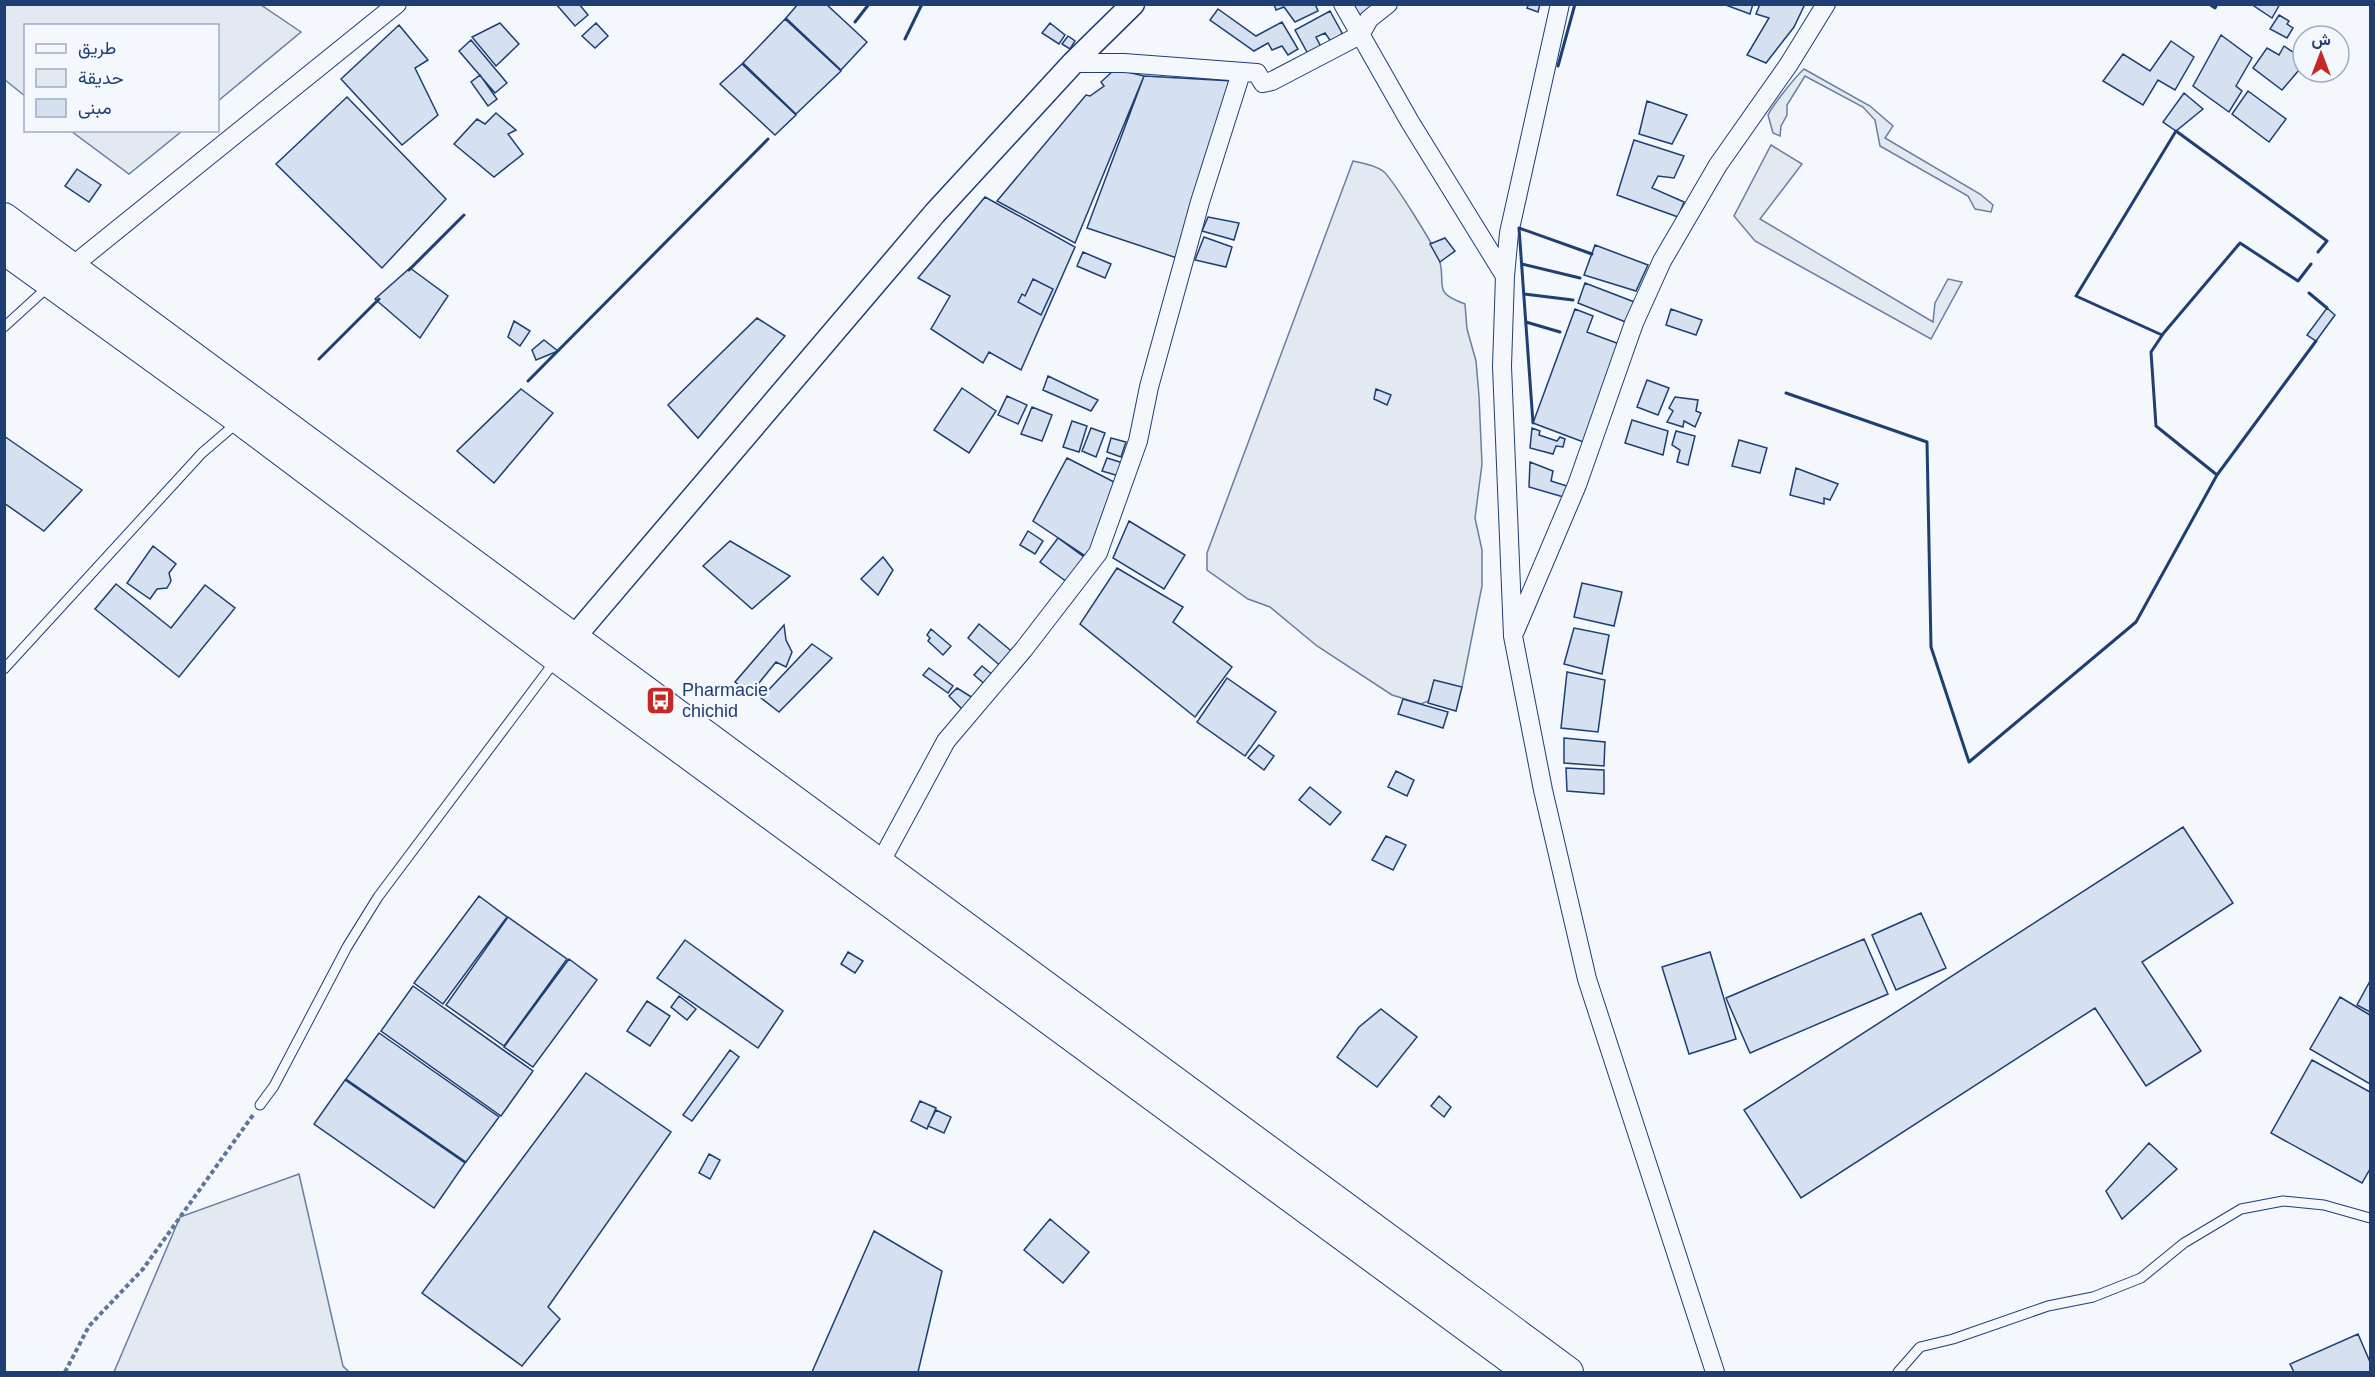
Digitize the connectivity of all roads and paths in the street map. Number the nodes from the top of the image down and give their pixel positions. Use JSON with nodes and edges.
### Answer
{"nodes":[{"id":1,"x":397,"y":4,"type":"edge"},
{"id":2,"x":1133,"y":4,"type":"edge"},
{"id":3,"x":1343,"y":4,"type":"edge"},
{"id":4,"x":1388,"y":4,"type":"edge"},
{"id":5,"x":1560,"y":4,"type":"edge"},
{"id":6,"x":1827,"y":4,"type":"edge"},
{"id":7,"x":1360,"y":35,"type":"junction"},
{"id":8,"x":1073,"y":63,"type":"junction"},
{"id":9,"x":1241,"y":73,"type":"junction"},
{"id":10,"x":4,"y":218,"type":"edge"},
{"id":11,"x":4,"y":249,"type":"edge"},
{"id":12,"x":61,"y":276,"type":"junction"},
{"id":13,"x":1505,"y":276,"type":"junction"},
{"id":14,"x":4,"y":327,"type":"edge"},
{"id":15,"x":241,"y":420,"type":"junction"},
{"id":16,"x":1513,"y":636,"type":"junction"},
{"id":17,"x":566,"y":647,"type":"junction"},
{"id":18,"x":4,"y":669,"type":"edge"},
{"id":19,"x":879,"y":865,"type":"junction"},
{"id":20,"x":260,"y":1105,"type":"joint"},
{"id":21,"x":2370,"y":1218,"type":"edge"},
{"id":22,"x":64,"y":1372,"type":"edge"},
{"id":23,"x":1529,"y":1372,"type":"edge"},
{"id":24,"x":1568,"y":1372,"type":"edge"},
{"id":25,"x":1715,"y":1372,"type":"edge"},
{"id":26,"x":1898,"y":1372,"type":"edge"}],
"edges":[{"from":1,"to":12,"type":"street"},
{"from":2,"to":8,"type":"street"},
{"from":3,"to":7,"type":"street"},
{"from":4,"to":7,"type":"street"},
{"from":5,"to":13,"type":"street"},
{"from":6,"to":16,"type":"street"},
{"from":7,"to":9,"type":"street"},
{"from":7,"to":13,"type":"street"},
{"from":8,"to":9,"type":"street"},
{"from":8,"to":17,"type":"street"},
{"from":9,"to":19,"type":"street"},
{"from":10,"to":12,"type":"highway"},
{"from":11,"to":12,"type":"highway"},
{"from":12,"to":14,"type":"lane"},
{"from":12,"to":15,"type":"highway"},
{"from":12,"to":17,"type":"highway"},
{"from":13,"to":16,"type":"street"},
{"from":15,"to":17,"type":"highway"},
{"from":15,"to":18,"type":"lane"},
{"from":16,"to":25,"type":"street"},
{"from":17,"to":19,"type":"highway"},
{"from":17,"to":20,"type":"lane"},
{"from":17,"to":23,"type":"highway"},
{"from":19,"to":24,"type":"highway"},
{"from":20,"to":22,"type":"path"},
{"from":21,"to":26,"type":"lane"}]}
